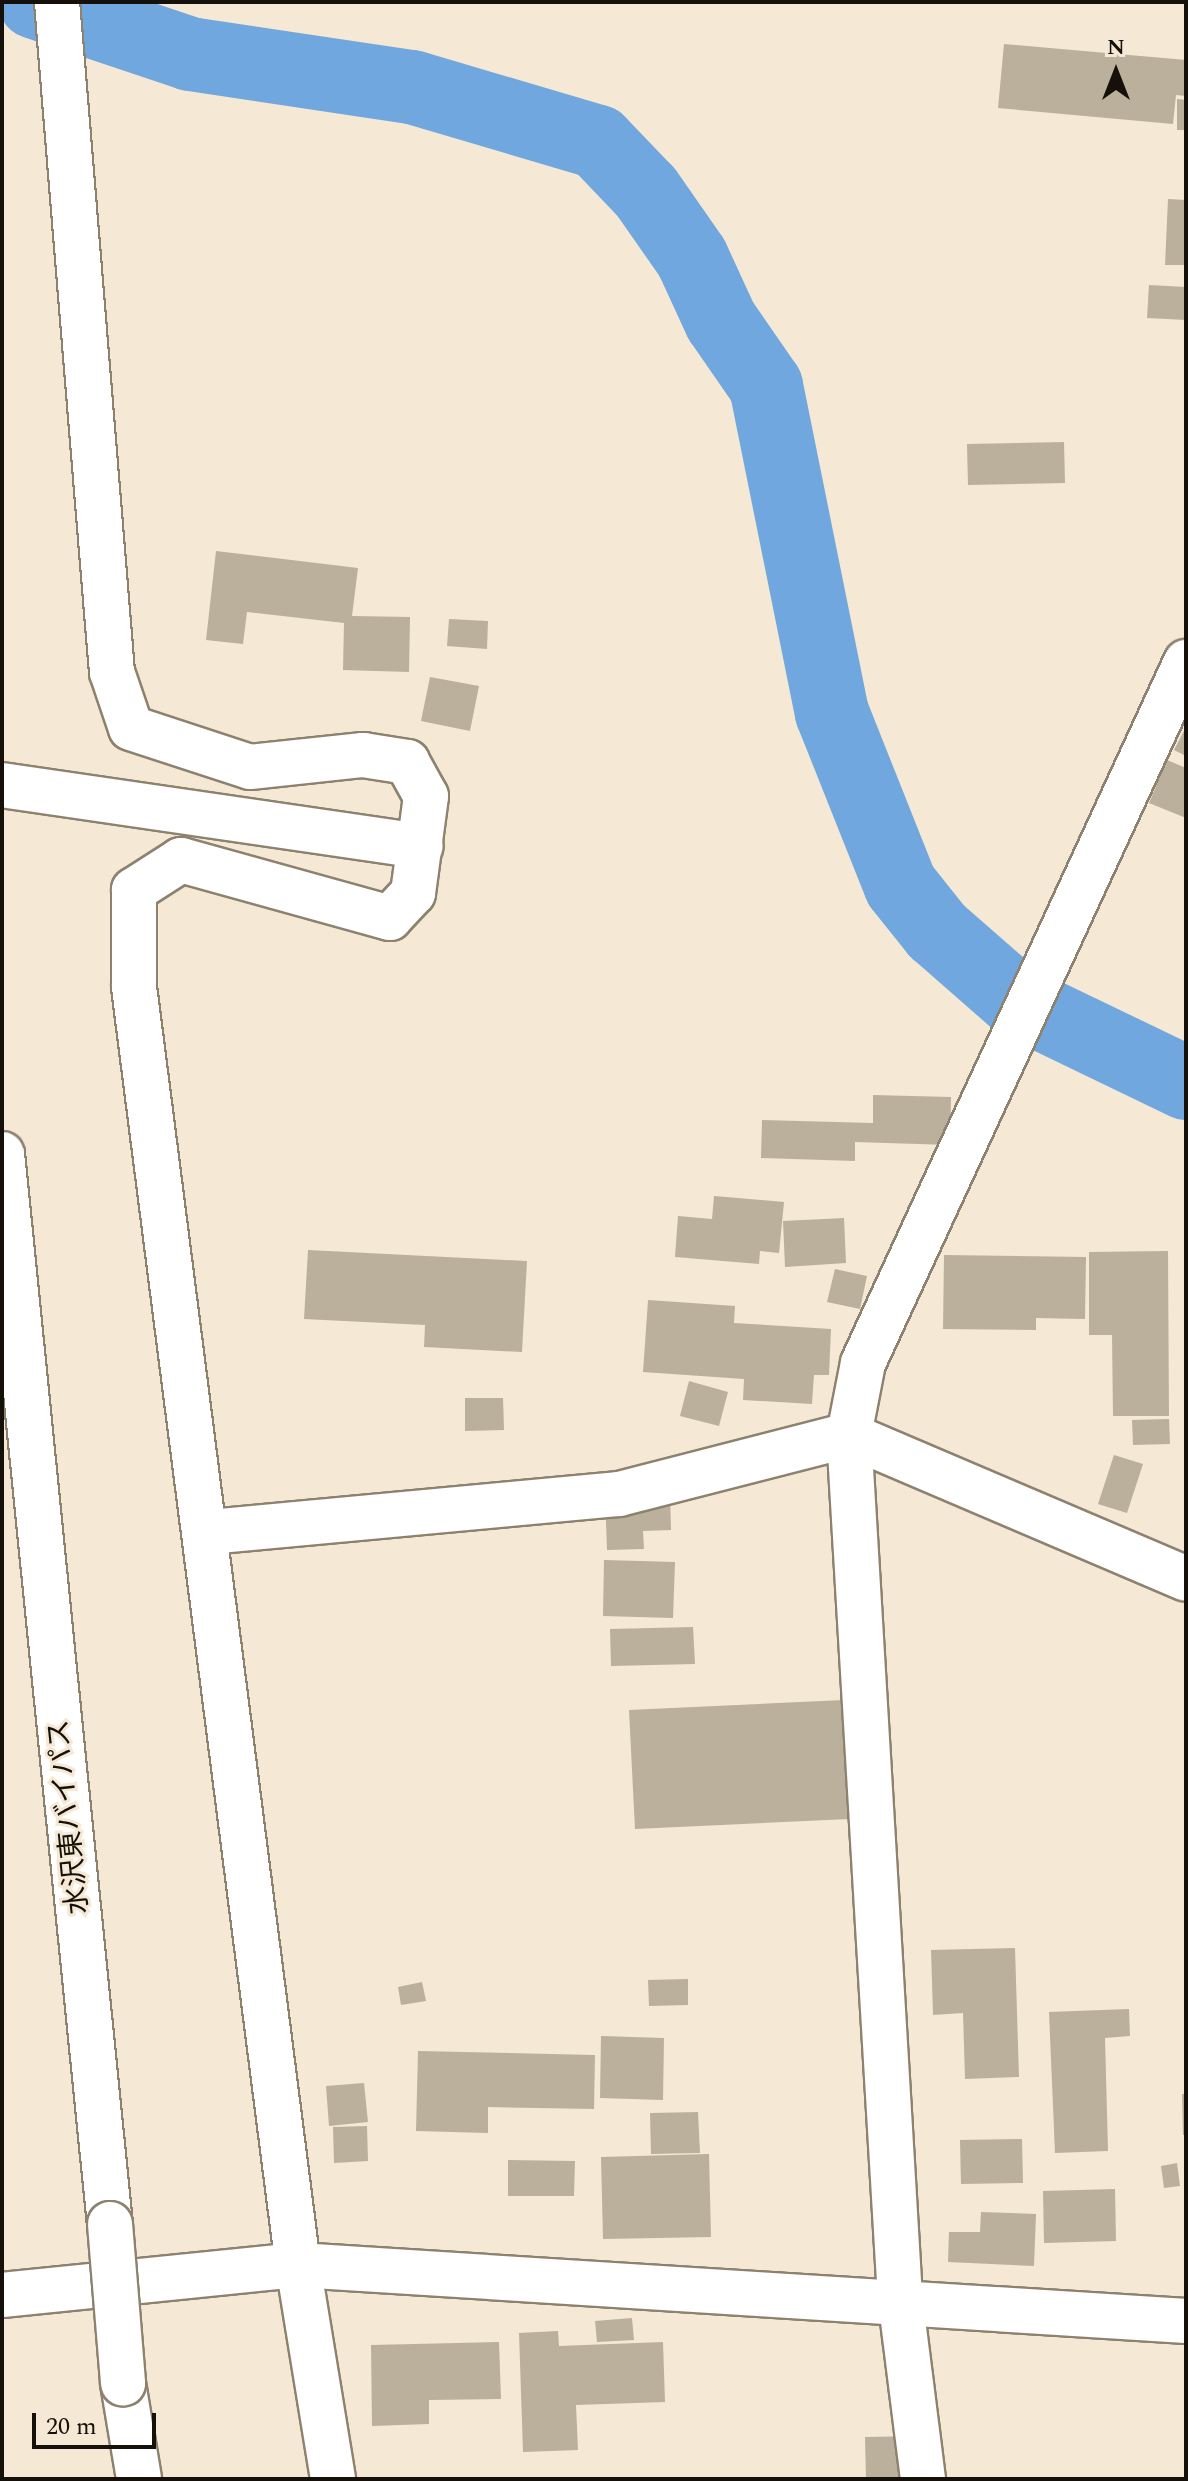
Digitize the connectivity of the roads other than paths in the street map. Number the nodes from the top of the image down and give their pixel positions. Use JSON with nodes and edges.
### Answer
{"nodes":[{"id":1,"x":57,"y":2,"type":"edge"},
{"id":2,"x":1186,"y":662,"type":"edge"},
{"id":3,"x":2,"y":785,"type":"edge"},
{"id":4,"x":421,"y":846,"type":"junction"},
{"id":5,"x":2,"y":1154,"type":"edge"},
{"id":6,"x":849,"y":1435,"type":"junction"},
{"id":7,"x":208,"y":1532,"type":"junction"},
{"id":8,"x":1186,"y":1579,"type":"edge"},
{"id":9,"x":298,"y":2265,"type":"junction"},
{"id":10,"x":2,"y":2295,"type":"edge"},
{"id":11,"x":900,"y":2298,"type":"junction"},
{"id":12,"x":1186,"y":2321,"type":"edge"},
{"id":13,"x":139,"y":2479,"type":"edge"},
{"id":14,"x":333,"y":2479,"type":"edge"},
{"id":15,"x":923,"y":2479,"type":"edge"}],
"edges":[{"from":1,"to":4,"type":"main road"},
{"from":2,"to":6,"type":"main road"},
{"from":3,"to":4,"type":"main road"},
{"from":4,"to":7,"type":"main road"},
{"from":5,"to":13,"type":"main road","name":"水沢東バイパス","bridge":true},
{"from":6,"to":7,"type":"main road"},
{"from":6,"to":8,"type":"main road"},
{"from":6,"to":11,"type":"main road"},
{"from":7,"to":9,"type":"main road"},
{"from":9,"to":10,"type":"main road"},
{"from":9,"to":11,"type":"main road"},
{"from":9,"to":14,"type":"main road"},
{"from":11,"to":12,"type":"main road"},
{"from":11,"to":15,"type":"main road"}]}
